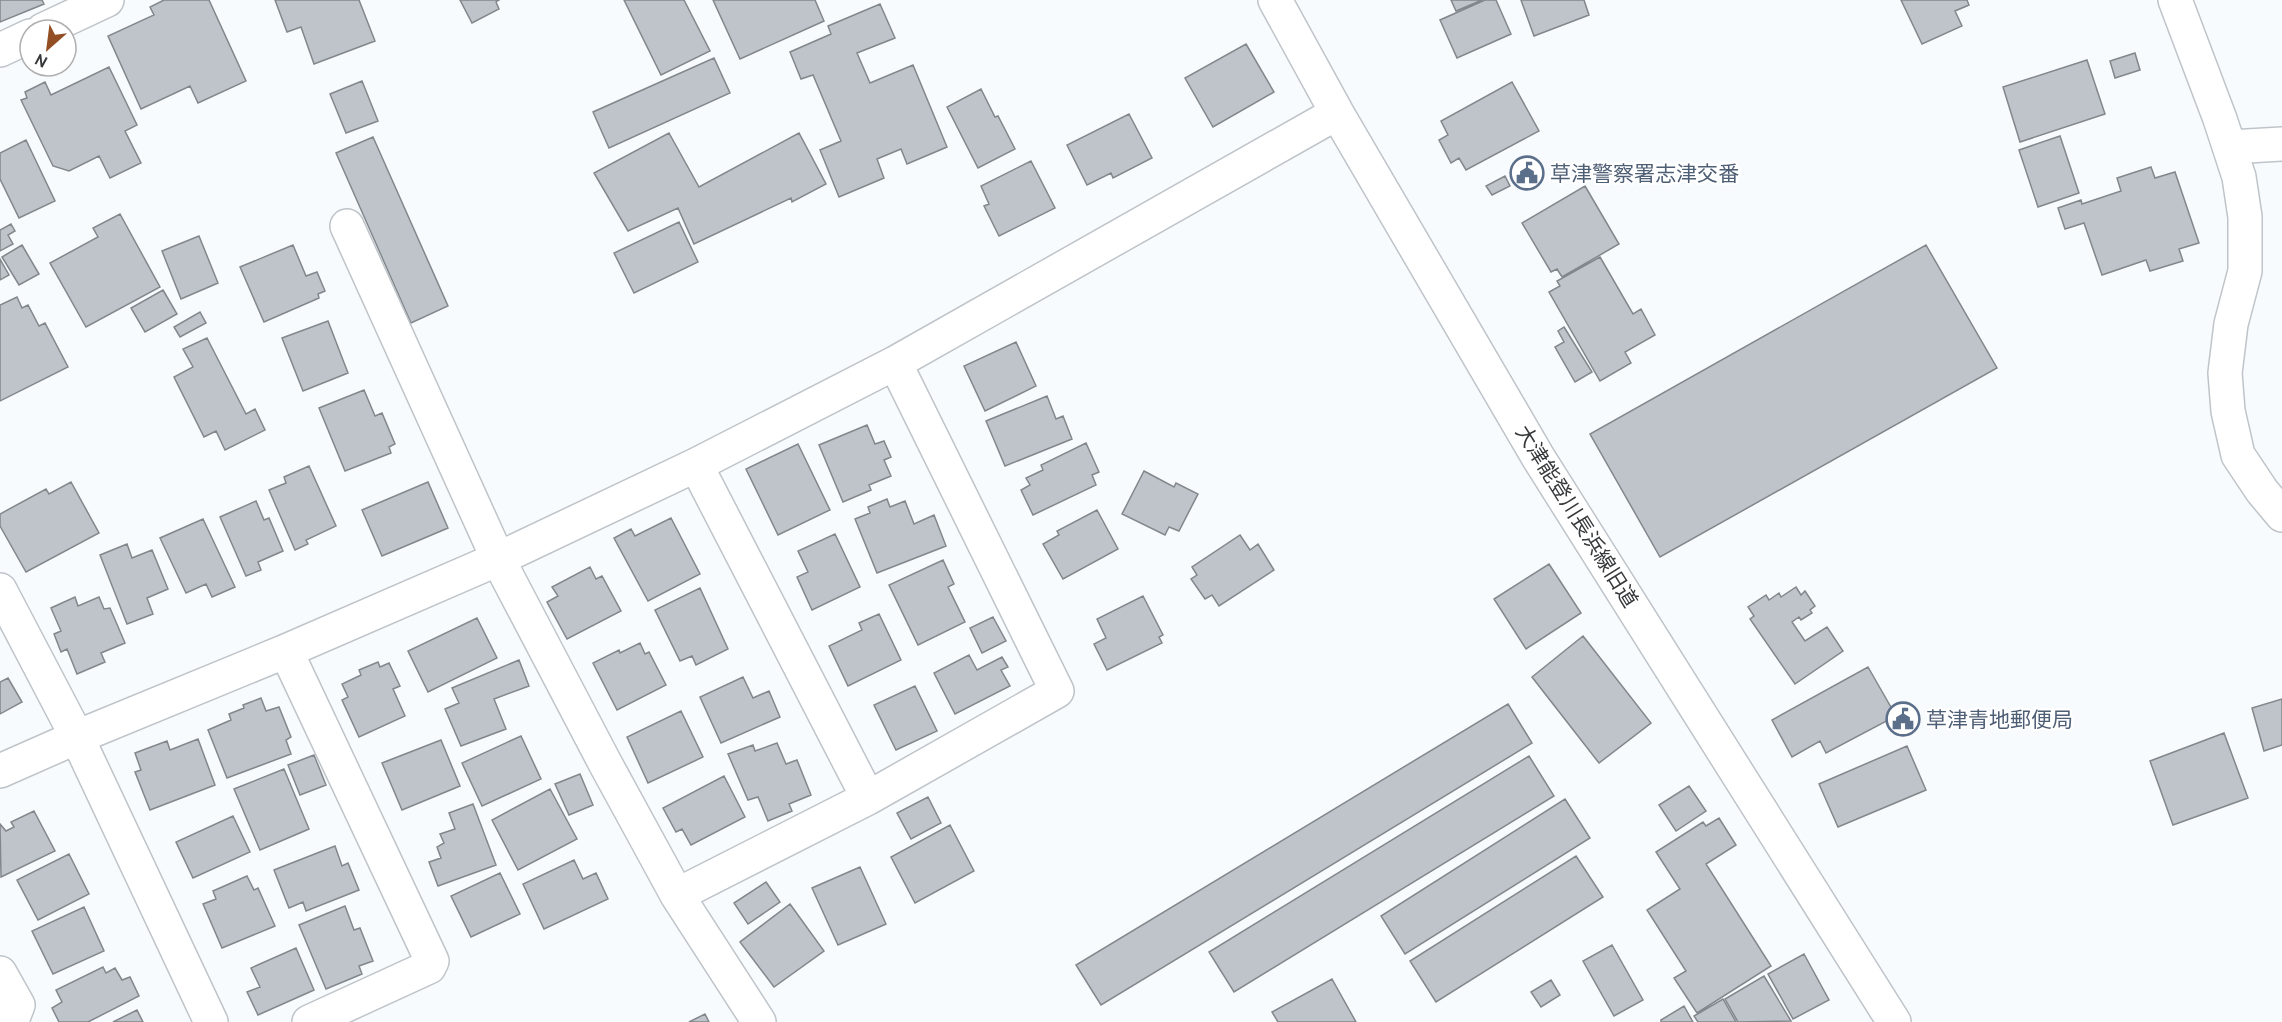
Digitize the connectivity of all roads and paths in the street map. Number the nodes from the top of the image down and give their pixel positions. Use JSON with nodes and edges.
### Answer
{"nodes":[{"id":1,"x":107,"y":0,"type":"edge"},
{"id":2,"x":2175,"y":0,"type":"edge"},
{"id":3,"x":1287,"y":4,"type":"edge"},
{"id":4,"x":69,"y":18,"type":"edge"},
{"id":5,"x":18,"y":42,"type":"edge"},
{"id":6,"x":0,"y":50,"type":"edge"},
{"id":7,"x":1337,"y":113,"type":"junction"},
{"id":8,"x":2282,"y":144,"type":"edge"},
{"id":9,"x":2229,"y":147,"type":"junction"},
{"id":10,"x":347,"y":226,"type":"dead end"},
{"id":11,"x":896,"y":363,"type":"junction"},
{"id":12,"x":696,"y":465,"type":"junction"},
{"id":13,"x":2282,"y":515,"type":"edge"},
{"id":14,"x":498,"y":559,"type":"junction"},
{"id":15,"x":0,"y":590,"type":"edge"},
{"id":16,"x":286,"y":651,"type":"junction"},
{"id":17,"x":77,"y":736,"type":"junction"},
{"id":18,"x":0,"y":771,"type":"edge"},
{"id":19,"x":868,"y":798,"type":"junction"},
{"id":20,"x":677,"y":895,"type":"junction"},
{"id":21,"x":0,"y":973,"type":"edge"},
{"id":22,"x":6,"y":1022,"type":"edge"},
{"id":23,"x":211,"y":1022,"type":"edge"},
{"id":24,"x":309,"y":1022,"type":"edge"},
{"id":25,"x":759,"y":1022,"type":"edge"},
{"id":26,"x":1894,"y":1022,"type":"edge"}],
"edges":[{"from":1,"to":4,"type":"street"},
{"from":2,"to":9,"type":"street"},
{"from":3,"to":7,"type":"street","name":"大津能登川長浜線旧道"},
{"from":5,"to":6,"type":"street"},
{"from":7,"to":11,"type":"street"},
{"from":7,"to":26,"type":"street","name":"大津能登川長浜線旧道"},
{"from":8,"to":9,"type":"street"},
{"from":9,"to":13,"type":"street"},
{"from":10,"to":14,"type":"street"},
{"from":11,"to":12,"type":"street"},
{"from":11,"to":19,"type":"street"},
{"from":12,"to":14,"type":"street"},
{"from":12,"to":19,"type":"street"},
{"from":14,"to":16,"type":"street"},
{"from":14,"to":20,"type":"street"},
{"from":15,"to":17,"type":"street"},
{"from":16,"to":17,"type":"street"},
{"from":16,"to":24,"type":"street"},
{"from":17,"to":18,"type":"street"},
{"from":17,"to":23,"type":"street"},
{"from":19,"to":20,"type":"street"},
{"from":20,"to":25,"type":"street"},
{"from":21,"to":22,"type":"street"}]}
